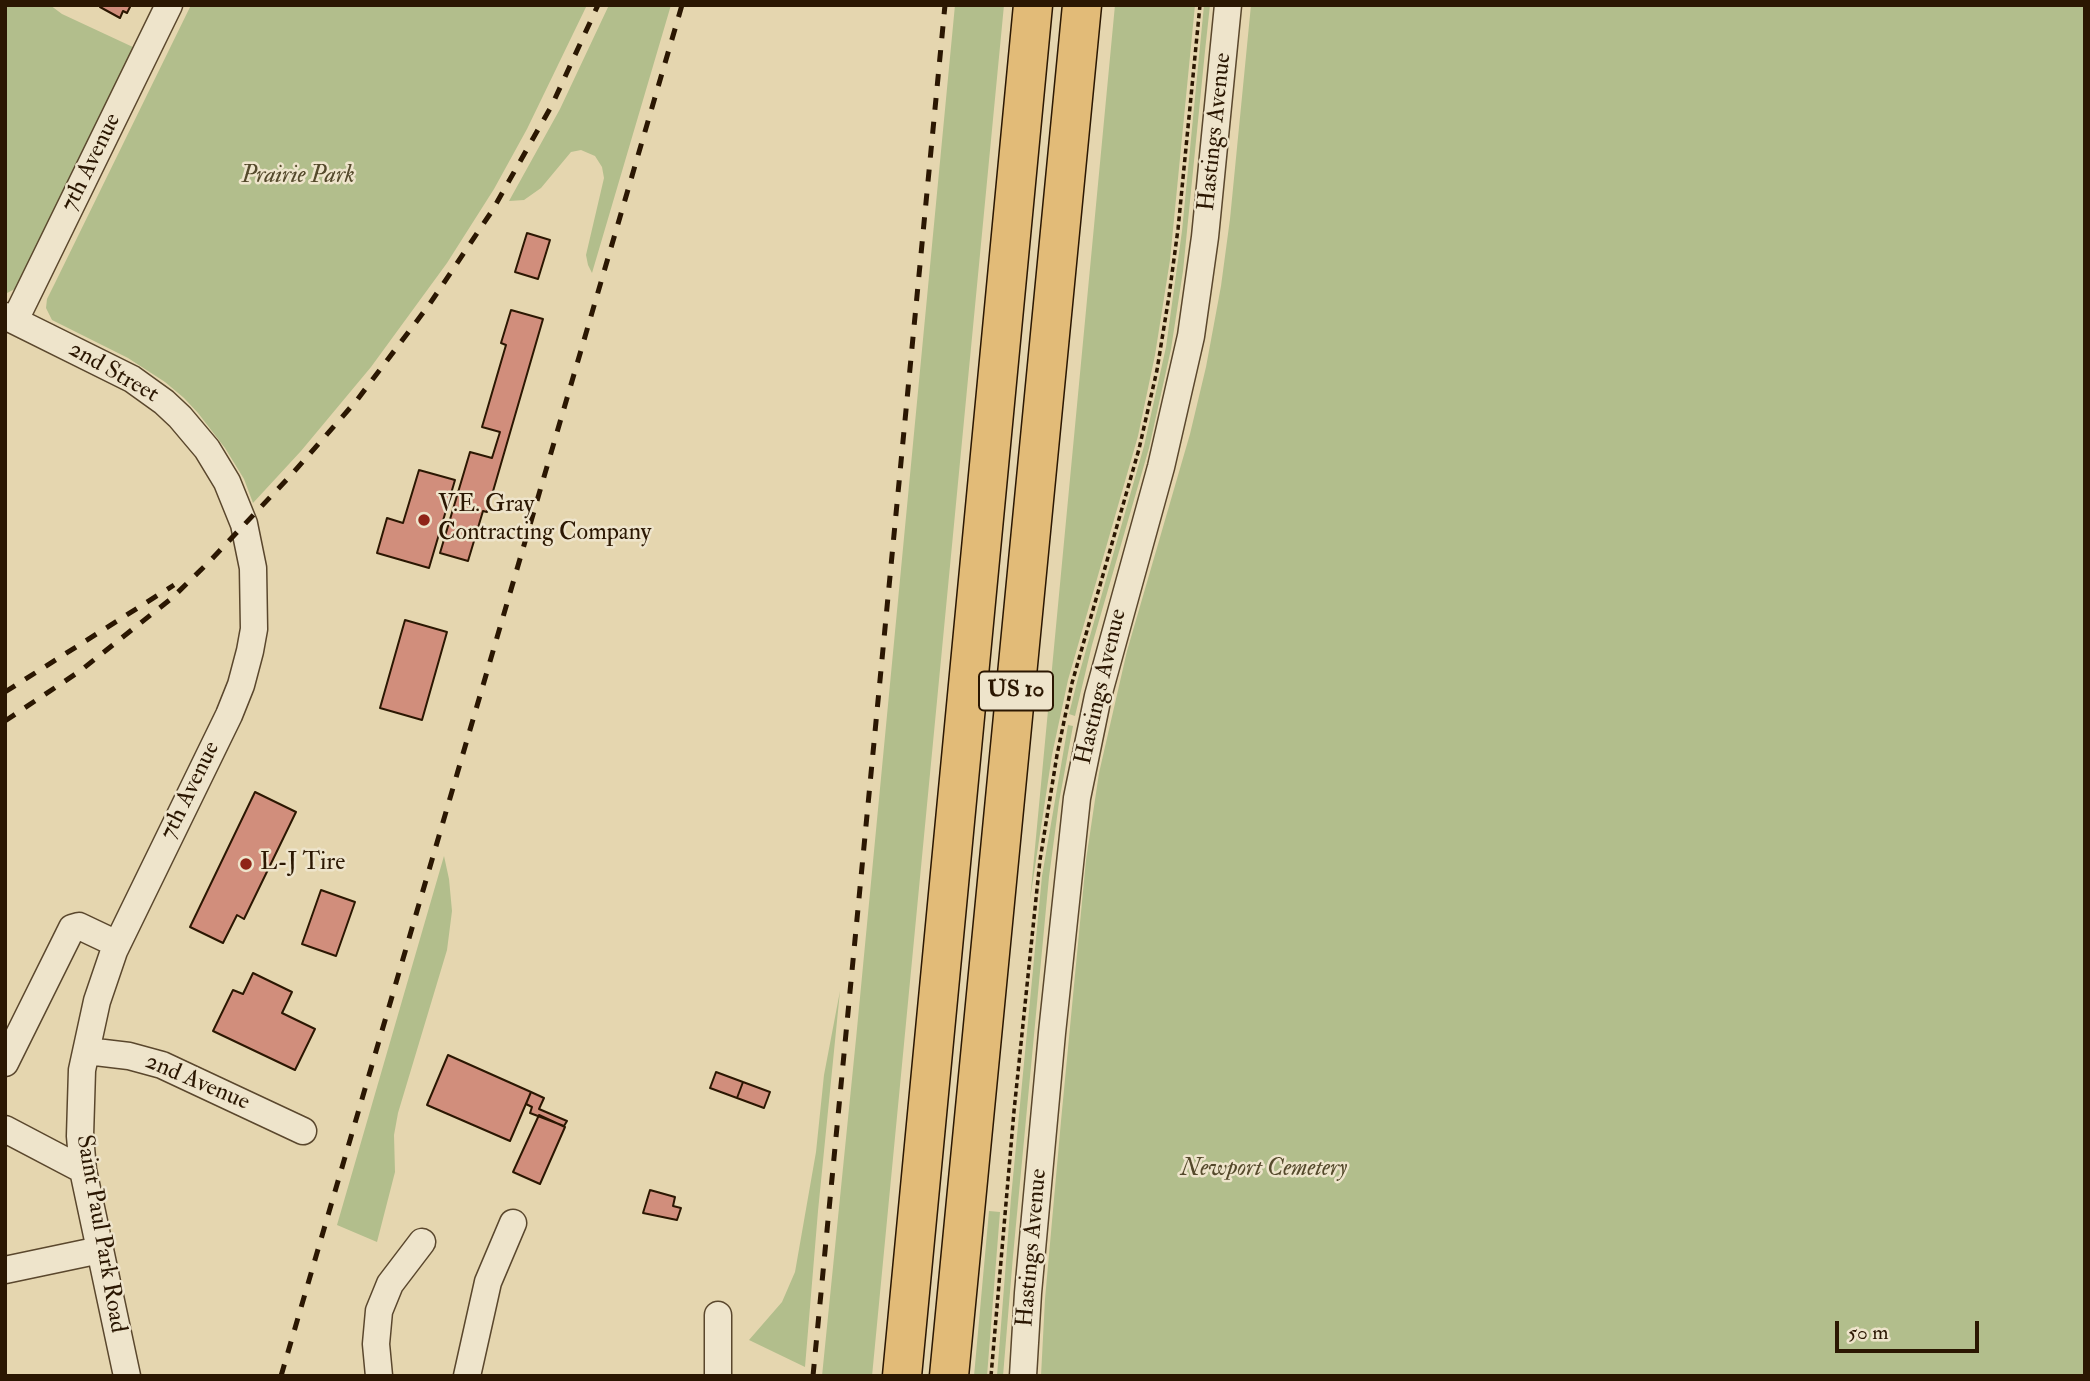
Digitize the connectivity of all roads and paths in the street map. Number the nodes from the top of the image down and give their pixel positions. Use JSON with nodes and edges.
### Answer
{"nodes":[{"id":1,"x":169,"y":5,"type":"edge"},
{"id":2,"x":1033,"y":5,"type":"edge"},
{"id":3,"x":1082,"y":5,"type":"edge"},
{"id":4,"x":1228,"y":5,"type":"edge"},
{"id":5,"x":10,"y":318,"type":"edge"},
{"id":6,"x":244,"y":524,"type":"joint"},
{"id":7,"x":117,"y":944,"type":"junction"},
{"id":8,"x":939,"y":983,"type":"junction"},
{"id":9,"x":87,"y":1051,"type":"junction"},
{"id":10,"x":5,"y":1063,"type":"edge"},
{"id":11,"x":5,"y":1129,"type":"edge"},
{"id":12,"x":303,"y":1131,"type":"dead end"},
{"id":13,"x":83,"y":1170,"type":"junction"},
{"id":14,"x":513,"y":1223,"type":"dead end"},
{"id":15,"x":422,"y":1242,"type":"dead end"},
{"id":16,"x":100,"y":1250,"type":"junction"},
{"id":17,"x":5,"y":1270,"type":"edge"},
{"id":18,"x":718,"y":1315,"type":"dead end"},
{"id":19,"x":127,"y":1376,"type":"edge"},
{"id":20,"x":379,"y":1376,"type":"edge"},
{"id":21,"x":467,"y":1376,"type":"edge"},
{"id":22,"x":718,"y":1376,"type":"edge"},
{"id":23,"x":886,"y":1376,"type":"edge"},
{"id":24,"x":902,"y":1376,"type":"edge"},
{"id":25,"x":949,"y":1376,"type":"edge"},
{"id":26,"x":1023,"y":1376,"type":"edge"}],
"edges":[{"from":1,"to":5,"type":"street","name":"7th Avenue"},
{"from":2,"to":8,"type":"highway","number":"US 10"},
{"from":3,"to":25,"type":"highway","number":"US 10"},
{"from":4,"to":26,"type":"street","name":"Hastings Avenue"},
{"from":5,"to":6,"type":"street","name":"2nd Street"},
{"from":6,"to":7,"type":"street","name":"7th Avenue"},
{"from":7,"to":9,"type":"street","name":"7th Avenue"},
{"from":7,"to":10,"type":"street"},
{"from":8,"to":23,"type":"highway"},
{"from":8,"to":24,"type":"highway","number":"US 10"},
{"from":9,"to":12,"type":"street","name":"2nd Avenue"},
{"from":9,"to":13,"type":"street","name":"Saint Paul Park Road"},
{"from":11,"to":13,"type":"street"},
{"from":13,"to":16,"type":"street","name":"Saint Paul Park Road"},
{"from":14,"to":21,"type":"street"},
{"from":15,"to":20,"type":"street"},
{"from":16,"to":17,"type":"street"},
{"from":16,"to":19,"type":"street","name":"Saint Paul Park Road"},
{"from":18,"to":22,"type":"street"}]}
